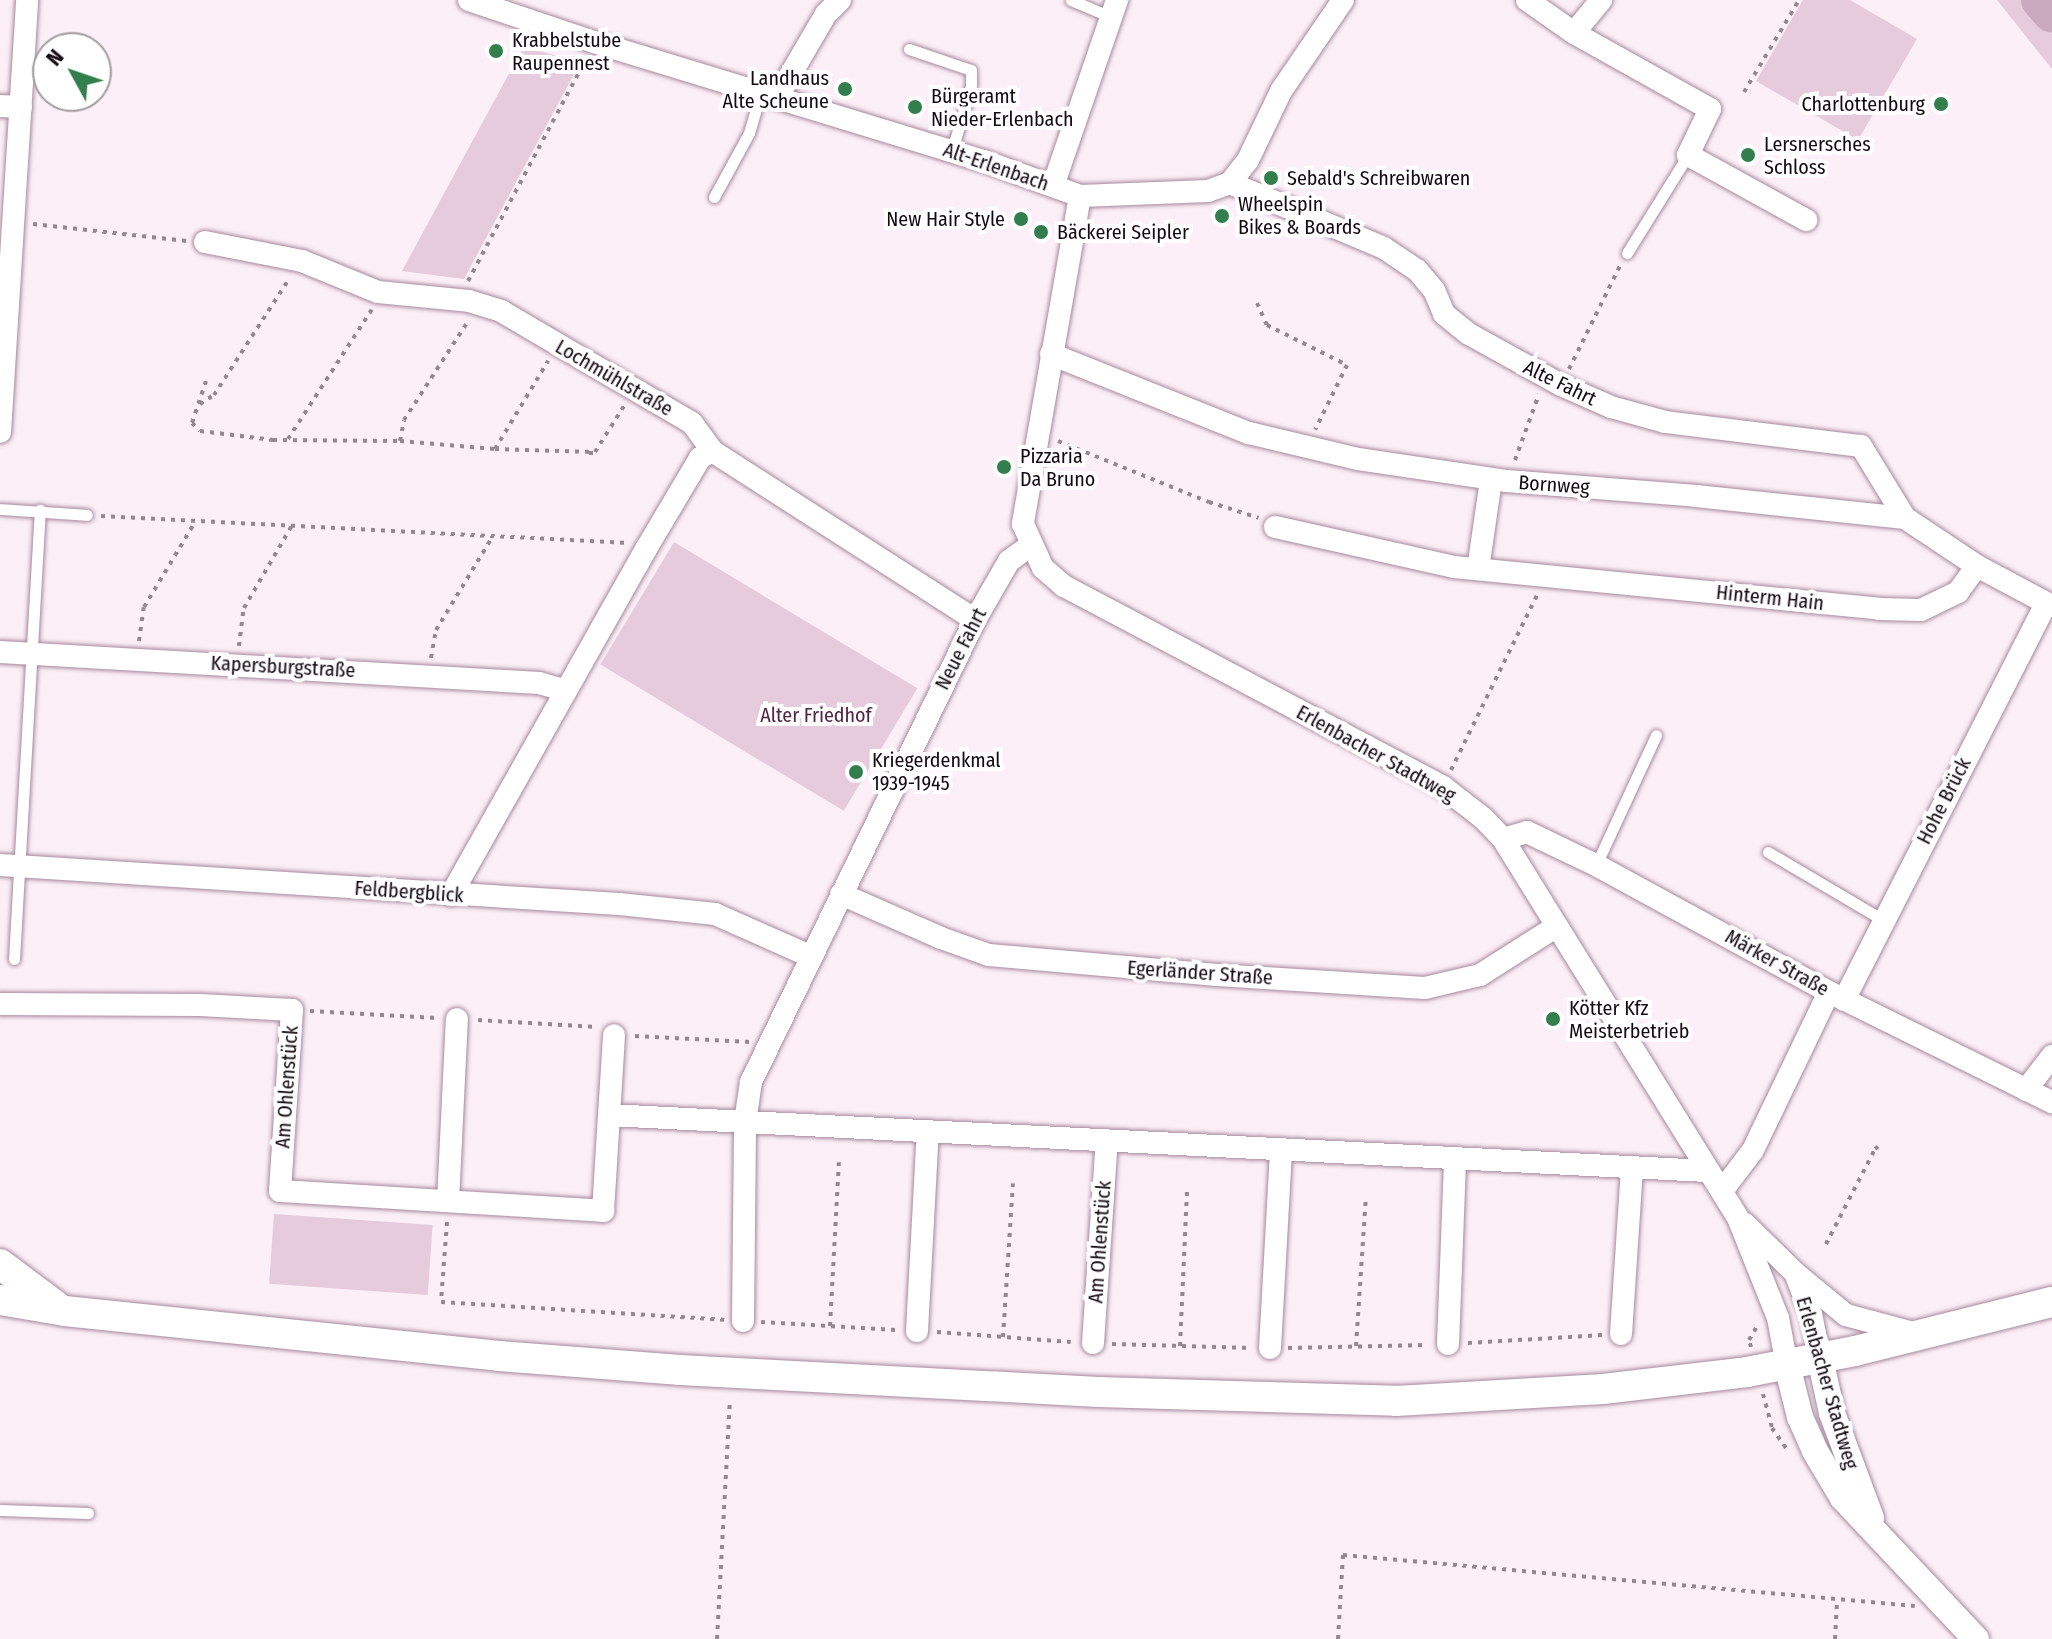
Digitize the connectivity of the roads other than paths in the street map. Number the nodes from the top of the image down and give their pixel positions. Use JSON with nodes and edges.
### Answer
{"nodes":[{"id":1,"x":27,"y":0,"type":"edge"},
{"id":2,"x":469,"y":0,"type":"edge"},
{"id":3,"x":840,"y":0,"type":"edge"},
{"id":4,"x":1071,"y":0,"type":"edge"},
{"id":5,"x":1343,"y":0,"type":"edge"},
{"id":6,"x":1527,"y":0,"type":"edge"},
{"id":7,"x":1601,"y":0,"type":"edge"},
{"id":8,"x":1114,"y":9,"type":"edge"},
{"id":9,"x":1574,"y":33,"type":"junction"},
{"id":10,"x":909,"y":49,"type":"dead end"},
{"id":11,"x":770,"y":94,"type":"junction"},
{"id":12,"x":10,"y":106,"type":"edge"},
{"id":13,"x":952,"y":150,"type":"junction"},
{"id":14,"x":1688,"y":155,"type":"junction"},
{"id":15,"x":1230,"y":183,"type":"junction"},
{"id":16,"x":1053,"y":186,"type":"junction"},
{"id":17,"x":1080,"y":196,"type":"junction"},
{"id":18,"x":714,"y":197,"type":"dead end"},
{"id":19,"x":1806,"y":220,"type":"dead end"},
{"id":20,"x":205,"y":242,"type":"road end"},
{"id":21,"x":1627,"y":253,"type":"road end"},
{"id":22,"x":1051,"y":354,"type":"junction"},
{"id":23,"x":2,"y":360,"type":"edge"},
{"id":24,"x":0,"y":432,"type":"edge"},
{"id":25,"x":712,"y":451,"type":"junction"},
{"id":26,"x":1499,"y":480,"type":"junction"},
{"id":27,"x":0,"y":509,"type":"edge"},
{"id":28,"x":40,"y":510,"type":"junction"},
{"id":29,"x":87,"y":515,"type":"road end"},
{"id":30,"x":1905,"y":518,"type":"junction"},
{"id":31,"x":1275,"y":527,"type":"road end"},
{"id":32,"x":1030,"y":546,"type":"junction"},
{"id":33,"x":1977,"y":566,"type":"junction"},
{"id":34,"x":1478,"y":569,"type":"junction"},
{"id":35,"x":2049,"y":604,"type":"edge"},
{"id":36,"x":975,"y":620,"type":"junction"},
{"id":37,"x":0,"y":652,"type":"edge"},
{"id":38,"x":29,"y":654,"type":"junction"},
{"id":39,"x":564,"y":690,"type":"junction"},
{"id":40,"x":1656,"y":735,"type":"dead end"},
{"id":41,"x":1503,"y":839,"type":"junction"},
{"id":42,"x":1768,"y":852,"type":"dead end"},
{"id":43,"x":1596,"y":865,"type":"junction"},
{"id":44,"x":10,"y":866,"type":"edge"},
{"id":45,"x":841,"y":894,"type":"junction"},
{"id":46,"x":451,"y":895,"type":"junction"},
{"id":47,"x":1883,"y":920,"type":"junction"},
{"id":48,"x":1557,"y":926,"type":"junction"},
{"id":49,"x":810,"y":956,"type":"junction"},
{"id":50,"x":14,"y":959,"type":"dead end"},
{"id":51,"x":1837,"y":996,"type":"junction"},
{"id":52,"x":0,"y":1004,"type":"edge"},
{"id":53,"x":457,"y":1019,"type":"dead end"},
{"id":54,"x":614,"y":1035,"type":"road end"},
{"id":55,"x":2052,"y":1056,"type":"edge"},
{"id":56,"x":2026,"y":1090,"type":"junction"},
{"id":57,"x":2052,"y":1102,"type":"edge"},
{"id":58,"x":609,"y":1115,"type":"junction"},
{"id":59,"x":745,"y":1122,"type":"junction"},
{"id":60,"x":928,"y":1131,"type":"junction"},
{"id":61,"x":1107,"y":1140,"type":"junction"},
{"id":62,"x":1281,"y":1149,"type":"junction"},
{"id":63,"x":1455,"y":1158,"type":"junction"},
{"id":64,"x":1632,"y":1167,"type":"junction"},
{"id":65,"x":1708,"y":1171,"type":"junction"},
{"id":66,"x":1722,"y":1191,"type":"junction"},
{"id":67,"x":448,"y":1201,"type":"junction"},
{"id":68,"x":1738,"y":1218,"type":"junction"},
{"id":69,"x":0,"y":1264,"type":"edge"},
{"id":70,"x":1795,"y":1273,"type":"junction"},
{"id":71,"x":2052,"y":1302,"type":"edge"},
{"id":72,"x":8,"y":1307,"type":"edge"},
{"id":73,"x":65,"y":1311,"type":"junction"},
{"id":74,"x":743,"y":1321,"type":"road end"},
{"id":75,"x":917,"y":1331,"type":"road end"},
{"id":76,"x":1621,"y":1334,"type":"road end"},
{"id":77,"x":1923,"y":1335,"type":"junction"},
{"id":78,"x":1093,"y":1343,"type":"road end"},
{"id":79,"x":1448,"y":1344,"type":"road end"},
{"id":80,"x":1270,"y":1348,"type":"road end"},
{"id":81,"x":1820,"y":1358,"type":"junction"},
{"id":82,"x":1787,"y":1365,"type":"junction"},
{"id":83,"x":0,"y":1510,"type":"edge"},
{"id":84,"x":88,"y":1513,"type":"dead end"},
{"id":85,"x":1879,"y":1536,"type":"junction"},
{"id":86,"x":1976,"y":1639,"type":"edge"}],
"edges":[{"from":1,"to":12,"type":"street"},
{"from":2,"to":11,"type":"street","name":"Alt-Erlenbach"},
{"from":3,"to":11,"type":"street"},
{"from":4,"to":8,"type":"lane"},
{"from":5,"to":15,"type":"street"},
{"from":6,"to":9,"type":"street"},
{"from":7,"to":9,"type":"street"},
{"from":8,"to":16,"type":"street"},
{"from":9,"to":14,"type":"street"},
{"from":10,"to":13,"type":"lane"},
{"from":11,"to":13,"type":"street","name":"Alt-Erlenbach"},
{"from":11,"to":18,"type":"lane"},
{"from":12,"to":23,"type":"street"},
{"from":13,"to":16,"type":"street","name":"Alt-Erlenbach"},
{"from":14,"to":19,"type":"street"},
{"from":14,"to":21,"type":"lane"},
{"from":15,"to":17,"type":"street","name":"Alt-Erlenbach"},
{"from":15,"to":30,"type":"street","name":"Alte Fahrt"},
{"from":16,"to":17,"type":"street","name":"Alt-Erlenbach"},
{"from":17,"to":22,"type":"street"},
{"from":20,"to":25,"type":"street","name":"Lochmühlstraße"},
{"from":22,"to":26,"type":"street","name":"Bornweg"},
{"from":22,"to":32,"type":"street"},
{"from":23,"to":24,"type":"street"},
{"from":25,"to":36,"type":"street","name":"Lochmühlstraße"},
{"from":25,"to":39,"type":"street"},
{"from":26,"to":30,"type":"street","name":"Bornweg"},
{"from":26,"to":34,"type":"street"},
{"from":27,"to":28,"type":"lane"},
{"from":28,"to":29,"type":"lane"},
{"from":28,"to":38,"type":"lane"},
{"from":30,"to":33,"type":"street","name":"Bornweg"},
{"from":31,"to":34,"type":"street","name":"Hinterm Hain"},
{"from":32,"to":36,"type":"street","name":"Neue Fahrt"},
{"from":32,"to":41,"type":"street","name":"Erlenbacher Stadtweg"},
{"from":33,"to":34,"type":"street","name":"Hinterm Hain"},
{"from":33,"to":35,"type":"street","name":"Bornweg"},
{"from":35,"to":47,"type":"street","name":"Hohe Brück"},
{"from":36,"to":45,"type":"street","name":"Neue Fahrt"},
{"from":37,"to":38,"type":"street","name":"Kapersburgstraße"},
{"from":38,"to":39,"type":"street","name":"Kapersburgstraße"},
{"from":38,"to":44,"type":"lane"},
{"from":39,"to":46,"type":"street"},
{"from":40,"to":43,"type":"lane"},
{"from":41,"to":43,"type":"street","name":"Märker Straße"},
{"from":41,"to":48,"type":"street","name":"Erlenbacher Stadtweg"},
{"from":42,"to":47,"type":"lane"},
{"from":43,"to":51,"type":"street","name":"Märker Straße"},
{"from":44,"to":46,"type":"street","name":"Feldbergblick"},
{"from":44,"to":50,"type":"lane"},
{"from":45,"to":48,"type":"street","name":"Egerländer Straße"},
{"from":45,"to":49,"type":"street","name":"Neue Fahrt"},
{"from":46,"to":49,"type":"street","name":"Feldbergblick"},
{"from":47,"to":51,"type":"street","name":"Hohe Brück"},
{"from":48,"to":65,"type":"street","name":"Erlenbacher Stadtweg"},
{"from":49,"to":59,"type":"street","name":"Neue Fahrt"},
{"from":51,"to":56,"type":"street","name":"Märker Straße"},
{"from":51,"to":66,"type":"street","name":"Hohe Brück"},
{"from":52,"to":67,"type":"street","name":"Am Ohlenstück"},
{"from":53,"to":67,"type":"street"},
{"from":54,"to":58,"type":"street","name":"Am Ohlenstück"},
{"from":55,"to":56,"type":"street"},
{"from":56,"to":57,"type":"street","name":"Märker Straße"},
{"from":58,"to":59,"type":"street"},
{"from":58,"to":67,"type":"street","name":"Am Ohlenstück"},
{"from":59,"to":60,"type":"street"},
{"from":59,"to":74,"type":"street"},
{"from":60,"to":61,"type":"street"},
{"from":60,"to":75,"type":"street"},
{"from":61,"to":62,"type":"street"},
{"from":61,"to":78,"type":"street","name":"Am Ohlenstück"},
{"from":62,"to":63,"type":"street"},
{"from":62,"to":80,"type":"street"},
{"from":63,"to":64,"type":"street"},
{"from":63,"to":79,"type":"street"},
{"from":64,"to":65,"type":"street"},
{"from":64,"to":76,"type":"street"},
{"from":65,"to":66,"type":"street","name":"Erlenbacher Stadtweg"},
{"from":66,"to":68,"type":"street","name":"Erlenbacher Stadtweg"},
{"from":68,"to":70,"type":"street","name":"Erlenbacher Stadtweg"},
{"from":68,"to":82,"type":"street","name":"Erlenbacher Stadtweg"},
{"from":69,"to":73,"type":"main road"},
{"from":70,"to":77,"type":"street","name":"Erlenbacher Stadtweg"},
{"from":70,"to":81,"type":"street","name":"Erlenbacher Stadtweg"},
{"from":71,"to":77,"type":"main road"},
{"from":72,"to":73,"type":"main road"},
{"from":73,"to":82,"type":"main road"},
{"from":77,"to":81,"type":"main road"},
{"from":81,"to":82,"type":"main road"},
{"from":81,"to":85,"type":"street","name":"Erlenbacher Stadtweg"},
{"from":82,"to":85,"type":"street","name":"Erlenbacher Stadtweg"},
{"from":83,"to":84,"type":"lane"},
{"from":85,"to":86,"type":"street","name":"Erlenbacher Stadtweg"}]}
